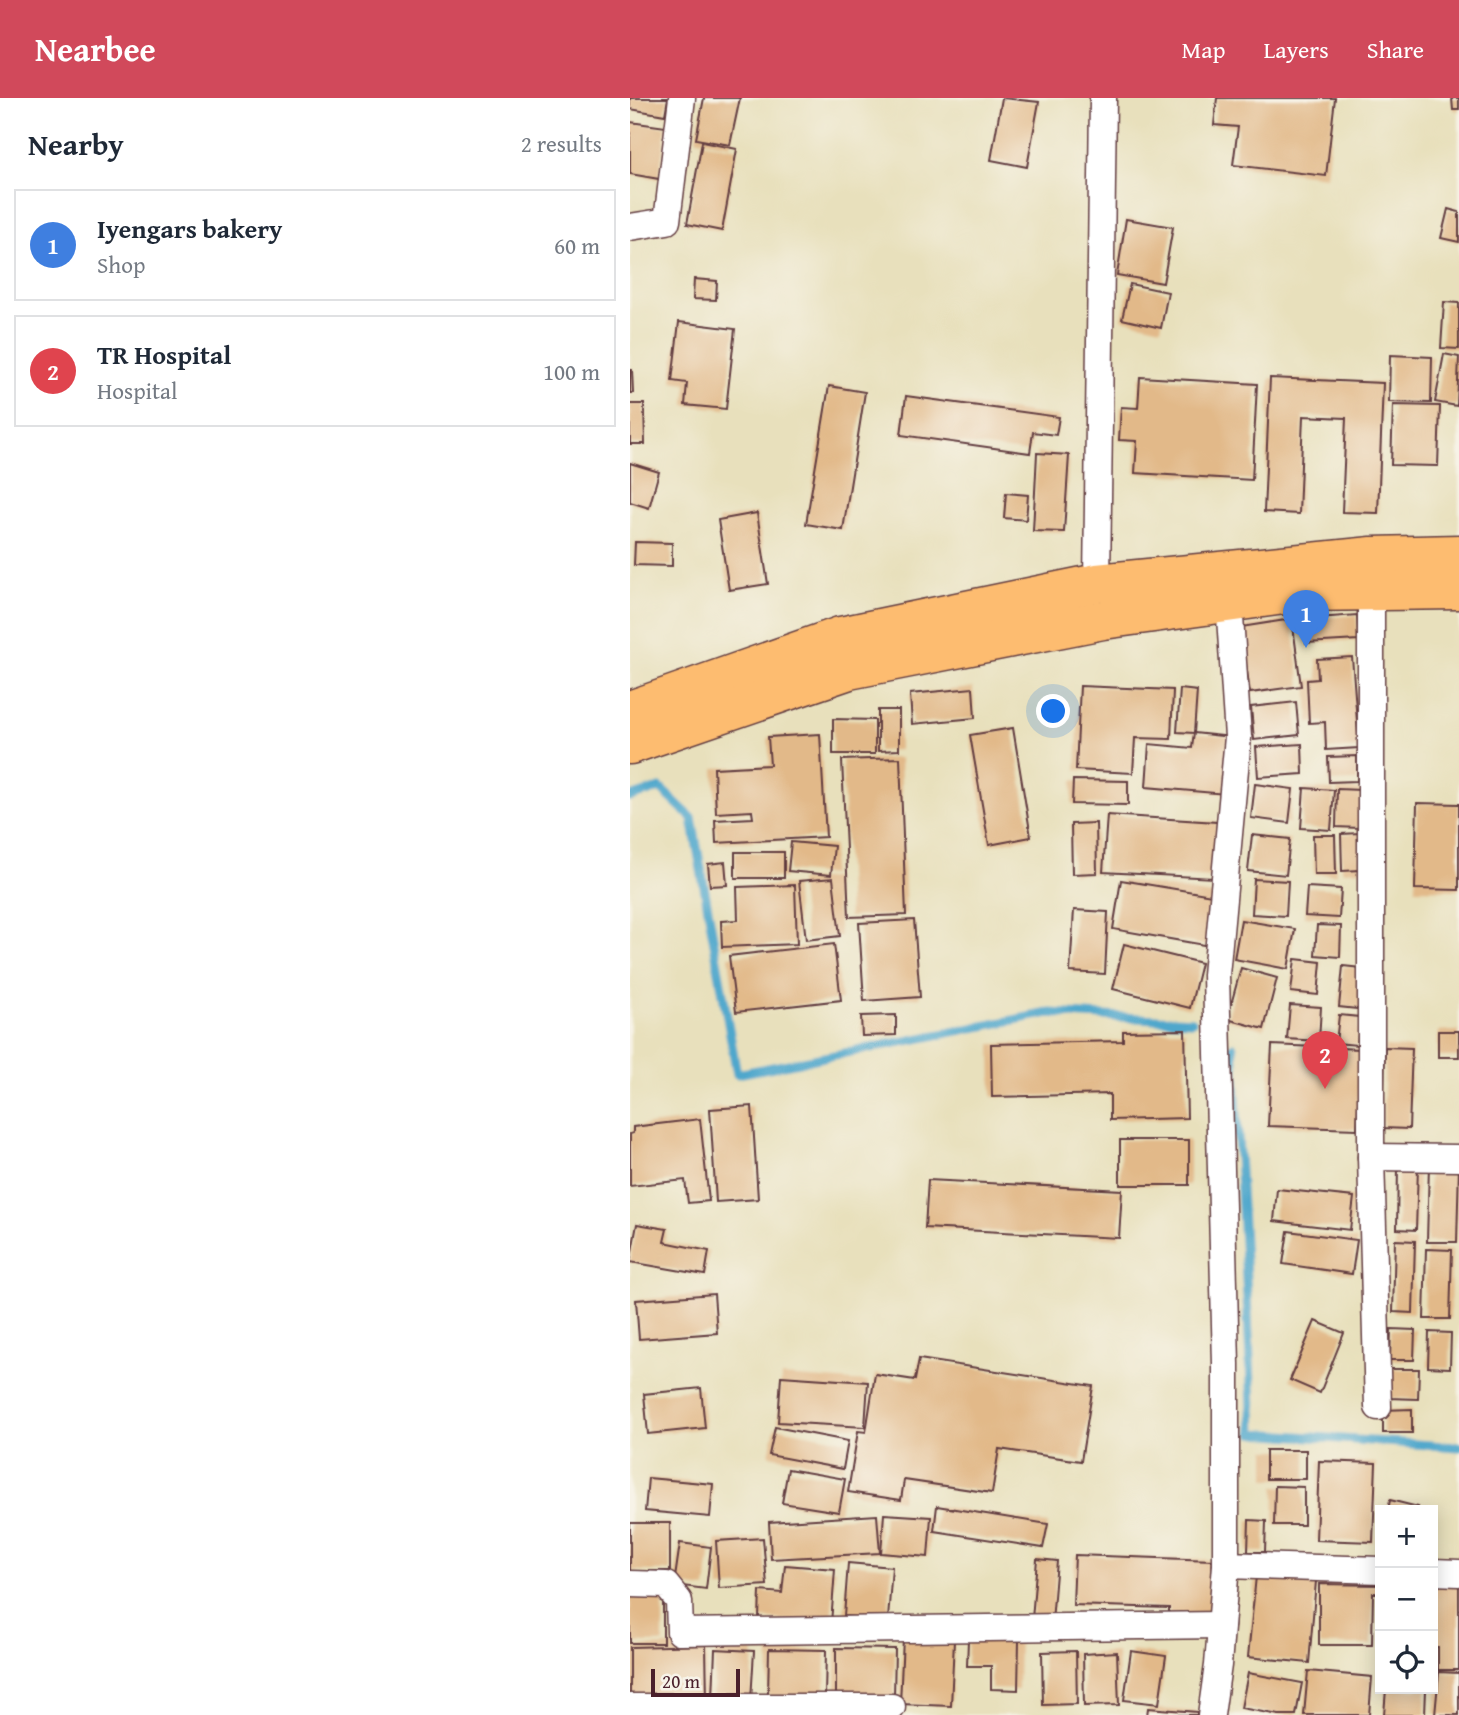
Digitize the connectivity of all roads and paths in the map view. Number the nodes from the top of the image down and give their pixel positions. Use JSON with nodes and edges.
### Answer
{"nodes":[{"id":1,"x":682,"y":98,"type":"edge"},
{"id":2,"x":1103,"y":98,"type":"edge"},
{"id":3,"x":630,"y":227,"type":"edge"},
{"id":4,"x":1459,"y":554,"type":"edge"},
{"id":5,"x":1371,"y":574,"type":"junction"},
{"id":6,"x":1097,"y":583,"type":"junction"},
{"id":7,"x":1459,"y":590,"type":"edge"},
{"id":8,"x":1229,"y":601,"type":"junction"},
{"id":9,"x":635,"y":718,"type":"edge"},
{"id":10,"x":1371,"y":1157,"type":"junction"},
{"id":11,"x":1459,"y":1158,"type":"edge"},
{"id":12,"x":1378,"y":1406,"type":"dead end"},
{"id":13,"x":1226,"y":1564,"type":"junction"},
{"id":14,"x":1375,"y":1570,"type":"edge"},
{"id":15,"x":1438,"y":1572,"type":"edge"},
{"id":16,"x":1459,"y":1573,"type":"edge"},
{"id":17,"x":630,"y":1584,"type":"edge"},
{"id":18,"x":1221,"y":1625,"type":"junction"},
{"id":19,"x":630,"y":1707,"type":"edge"},
{"id":20,"x":892,"y":1707,"type":"dead end"},
{"id":21,"x":1211,"y":1715,"type":"edge"}],
"edges":[{"from":1,"to":3,"type":"street"},
{"from":2,"to":6,"type":"street"},
{"from":4,"to":5,"type":"main road"},
{"from":5,"to":6,"type":"main road"},
{"from":5,"to":7,"type":"main road"},
{"from":5,"to":8,"type":"main road"},
{"from":5,"to":10,"type":"street"},
{"from":6,"to":9,"type":"main road"},
{"from":8,"to":9,"type":"main road"},
{"from":8,"to":13,"type":"street"},
{"from":10,"to":11,"type":"street"},
{"from":10,"to":12,"type":"street"},
{"from":13,"to":14,"type":"street"},
{"from":13,"to":18,"type":"street"},
{"from":15,"to":16,"type":"street"},
{"from":17,"to":18,"type":"street"},
{"from":18,"to":21,"type":"street"},
{"from":19,"to":20,"type":"street"}]}
